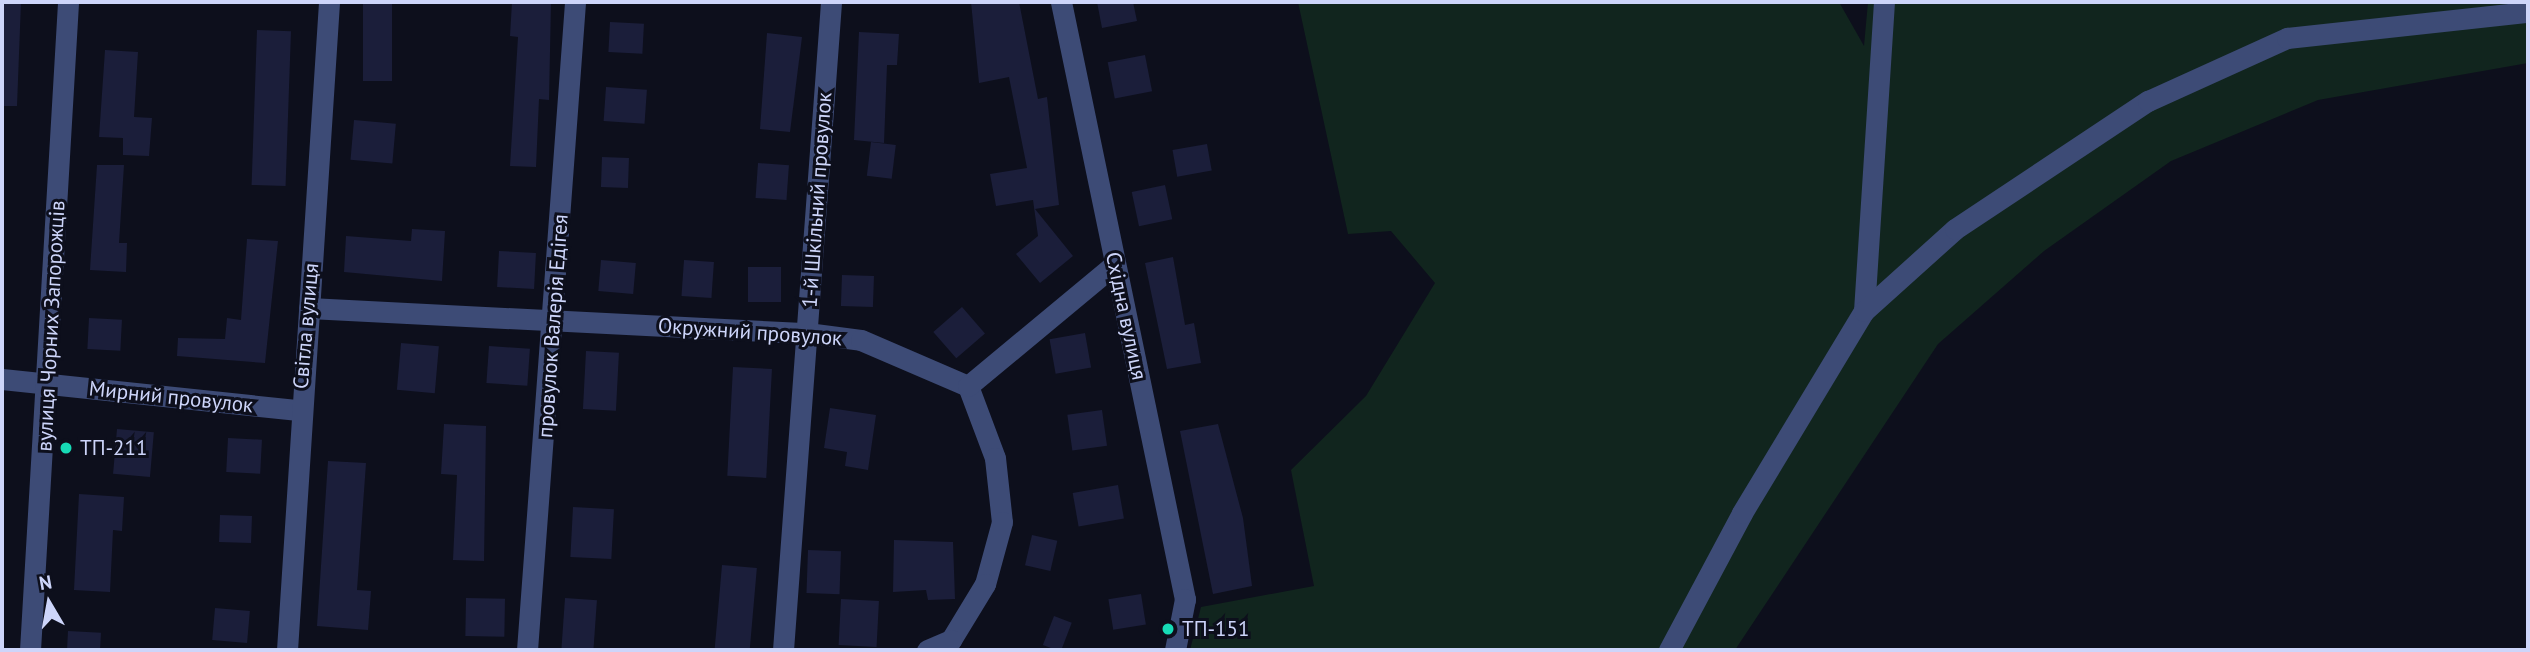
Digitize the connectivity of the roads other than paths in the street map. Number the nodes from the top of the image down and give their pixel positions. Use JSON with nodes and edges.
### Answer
{"nodes":[{"id":1,"x":68,"y":2,"type":"edge"},
{"id":2,"x":329,"y":2,"type":"edge"},
{"id":3,"x":575,"y":2,"type":"edge"},
{"id":4,"x":831,"y":2,"type":"edge"},
{"id":5,"x":1061,"y":2,"type":"edge"},
{"id":6,"x":1884,"y":2,"type":"edge"},
{"id":7,"x":2528,"y":12,"type":"edge"},
{"id":8,"x":1115,"y":264,"type":"junction"},
{"id":9,"x":309,"y":308,"type":"junction"},
{"id":10,"x":1864,"y":311,"type":"junction"},
{"id":11,"x":554,"y":322,"type":"junction"},
{"id":12,"x":807,"y":333,"type":"junction"},
{"id":13,"x":2,"y":379,"type":"edge"},
{"id":14,"x":48,"y":385,"type":"junction"},
{"id":15,"x":968,"y":386,"type":"junction"},
{"id":16,"x":298,"y":410,"type":"junction"},
{"id":17,"x":1179,"y":641,"type":"edge"},
{"id":18,"x":956,"y":645,"type":"edge"},
{"id":19,"x":30,"y":650,"type":"edge"},
{"id":20,"x":287,"y":650,"type":"edge"},
{"id":21,"x":527,"y":650,"type":"edge"},
{"id":22,"x":783,"y":650,"type":"edge"},
{"id":23,"x":927,"y":650,"type":"edge"},
{"id":24,"x":1669,"y":650,"type":"edge"}],
"edges":[{"from":1,"to":14,"type":"street","name":"вулиця Чорних Запорожців"},
{"from":2,"to":9,"type":"street","name":"Світла вулиця"},
{"from":3,"to":11,"type":"street","name":"провулок Валерія Едігея"},
{"from":4,"to":12,"type":"street","name":"1-й Шкільний провулок"},
{"from":5,"to":8,"type":"street","name":"Східна вулиця"},
{"from":6,"to":10,"type":"street"},
{"from":7,"to":10,"type":"street"},
{"from":8,"to":15,"type":"street"},
{"from":8,"to":17,"type":"street","name":"Східна вулиця"},
{"from":9,"to":11,"type":"street","name":"Окружний провулок"},
{"from":9,"to":16,"type":"street","name":"Світла вулиця"},
{"from":10,"to":24,"type":"street"},
{"from":11,"to":12,"type":"street","name":"Окружний провулок"},
{"from":11,"to":21,"type":"street","name":"провулок Валерія Едігея"},
{"from":12,"to":15,"type":"street","name":"Окружний провулок"},
{"from":12,"to":22,"type":"street","name":"1-й Шкільний провулок"},
{"from":13,"to":14,"type":"street","name":"Мирний провулок"},
{"from":14,"to":16,"type":"street","name":"Мирний провулок"},
{"from":14,"to":19,"type":"street","name":"вулиця Чорних Запорожців"},
{"from":15,"to":18,"type":"street"},
{"from":16,"to":20,"type":"street","name":"Світла вулиця"},
{"from":18,"to":23,"type":"street"}]}
